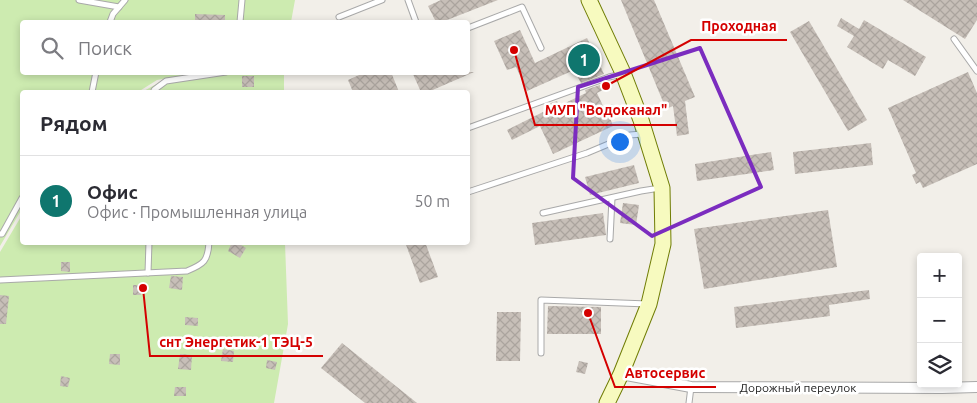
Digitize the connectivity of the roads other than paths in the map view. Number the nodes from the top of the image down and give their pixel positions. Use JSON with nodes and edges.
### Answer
{"nodes":[{"id":1,"x":79,"y":0,"type":"edge"},
{"id":2,"x":125,"y":0,"type":"edge"},
{"id":3,"x":242,"y":0,"type":"edge"},
{"id":4,"x":382,"y":0,"type":"edge"},
{"id":5,"x":408,"y":0,"type":"edge"},
{"id":6,"x":589,"y":0,"type":"edge"},
{"id":7,"x":119,"y":7,"type":"junction"},
{"id":8,"x":339,"y":17,"type":"dead end"},
{"id":9,"x":111,"y":20,"type":"edge"},
{"id":10,"x":240,"y":20,"type":"edge"},
{"id":11,"x":415,"y":20,"type":"edge"},
{"id":12,"x":470,"y":27,"type":"edge"},
{"id":13,"x":954,"y":38,"type":"dead end"},
{"id":14,"x":541,"y":48,"type":"dead end"},
{"id":15,"x":977,"y":71,"type":"edge"},
{"id":16,"x":623,"y":73,"type":"junction"},
{"id":17,"x":95,"y":75,"type":"edge"},
{"id":18,"x":206,"y":75,"type":"edge"},
{"id":19,"x":92,"y":90,"type":"edge"},
{"id":20,"x":154,"y":90,"type":"edge"},
{"id":21,"x":470,"y":127,"type":"edge"},
{"id":22,"x":645,"y":134,"type":"junction"},
{"id":23,"x":662,"y":188,"type":"junction"},
{"id":24,"x":470,"y":191,"type":"edge"},
{"id":25,"x":612,"y":198,"type":"junction"},
{"id":26,"x":20,"y":202,"type":"edge"},
{"id":27,"x":543,"y":213,"type":"dead end"},
{"id":28,"x":0,"y":234,"type":"edge"},
{"id":29,"x":610,"y":239,"type":"dead end"},
{"id":30,"x":149,"y":245,"type":"edge"},
{"id":31,"x":209,"y":245,"type":"edge"},
{"id":32,"x":148,"y":273,"type":"junction"},
{"id":33,"x":0,"y":280,"type":"edge"},
{"id":34,"x":649,"y":304,"type":"junction"},
{"id":35,"x":540,"y":353,"type":"dead end"},
{"id":36,"x":621,"y":374,"type":"junction"},
{"id":37,"x":691,"y":387,"type":"junction"},
{"id":38,"x":977,"y":387,"type":"edge"},
{"id":39,"x":606,"y":403,"type":"edge"},
{"id":40,"x":689,"y":403,"type":"edge"}],
"edges":[{"from":1,"to":7,"type":"lane"},
{"from":2,"to":7,"type":"lane"},
{"from":3,"to":10,"type":"lane"},
{"from":4,"to":8,"type":"lane"},
{"from":5,"to":11,"type":"lane"},
{"from":6,"to":16,"type":"main road"},
{"from":7,"to":9,"type":"lane"},
{"from":12,"to":14,"type":"lane"},
{"from":13,"to":15,"type":"lane"},
{"from":16,"to":21,"type":"lane"},
{"from":16,"to":22,"type":"main road"},
{"from":17,"to":19,"type":"lane"},
{"from":18,"to":20,"type":"lane"},
{"from":22,"to":23,"type":"main road"},
{"from":22,"to":24,"type":"lane"},
{"from":23,"to":25,"type":"lane"},
{"from":23,"to":34,"type":"main road"},
{"from":25,"to":27,"type":"lane"},
{"from":25,"to":29,"type":"lane"},
{"from":26,"to":28,"type":"lane"},
{"from":30,"to":32,"type":"lane"},
{"from":31,"to":32,"type":"lane"},
{"from":32,"to":33,"type":"lane"},
{"from":34,"to":35,"type":"lane"},
{"from":34,"to":36,"type":"main road"},
{"from":36,"to":37,"type":"street","name":"Дорожный переулок"},
{"from":36,"to":39,"type":"main road"},
{"from":37,"to":38,"type":"street","name":"Дорожный переулок"},
{"from":37,"to":40,"type":"lane"}]}
